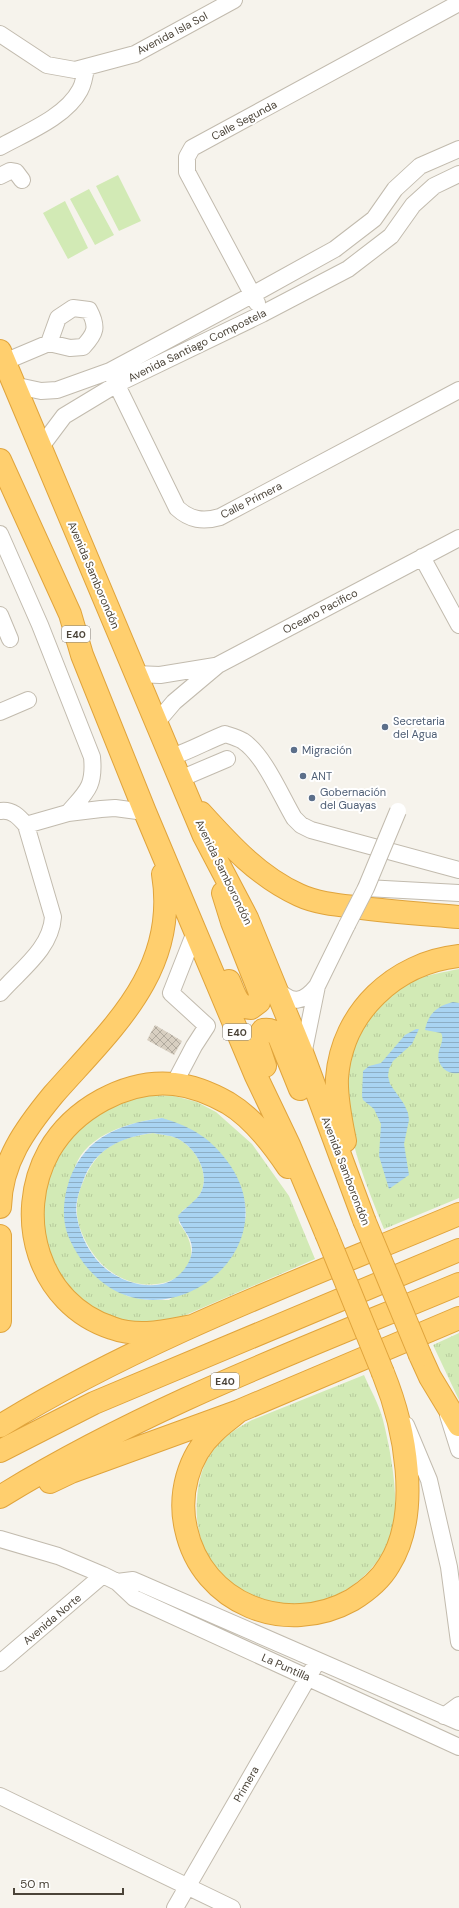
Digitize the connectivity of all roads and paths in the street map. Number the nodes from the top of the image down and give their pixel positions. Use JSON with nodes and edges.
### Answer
{"nodes":[{"id":1,"x":234,"y":0,"type":"edge"},
{"id":2,"x":459,"y":3,"type":"edge"},
{"id":3,"x":0,"y":34,"type":"edge"},
{"id":4,"x":86,"y":67,"type":"junction"},
{"id":5,"x":0,"y":146,"type":"edge"},
{"id":6,"x":459,"y":149,"type":"edge"},
{"id":7,"x":459,"y":174,"type":"edge"},
{"id":8,"x":0,"y":176,"type":"edge"},
{"id":9,"x":22,"y":180,"type":"dead end"},
{"id":10,"x":352,"y":236,"type":"junction"},
{"id":11,"x":366,"y":255,"type":"junction"},
{"id":12,"x":252,"y":295,"type":"junction"},
{"id":13,"x":262,"y":314,"type":"junction"},
{"id":14,"x":49,"y":343,"type":"dead end"},
{"id":15,"x":2,"y":356,"type":"edge"},
{"id":16,"x":113,"y":377,"type":"junction"},
{"id":17,"x":13,"y":384,"type":"junction"},
{"id":18,"x":459,"y":390,"type":"edge"},
{"id":19,"x":40,"y":448,"type":"junction"},
{"id":20,"x":0,"y":460,"type":"edge"},
{"id":21,"x":0,"y":534,"type":"edge"},
{"id":22,"x":459,"y":538,"type":"edge"},
{"id":23,"x":422,"y":558,"type":"junction"},
{"id":24,"x":0,"y":615,"type":"edge"},
{"id":25,"x":459,"y":625,"type":"edge"},
{"id":26,"x":10,"y":639,"type":"dead end"},
{"id":27,"x":218,"y":666,"type":"junction"},
{"id":28,"x":136,"y":674,"type":"junction"},
{"id":29,"x":28,"y":700,"type":"dead end"},
{"id":30,"x":0,"y":712,"type":"edge"},
{"id":31,"x":157,"y":722,"type":"junction"},
{"id":32,"x":171,"y":757,"type":"junction"},
{"id":33,"x":227,"y":759,"type":"dead end"},
{"id":34,"x":180,"y":779,"type":"junction"},
{"id":35,"x":190,"y":800,"type":"junction"},
{"id":36,"x":0,"y":811,"type":"edge"},
{"id":37,"x":398,"y":811,"type":"dead end"},
{"id":38,"x":68,"y":813,"type":"junction"},
{"id":39,"x":148,"y":820,"type":"junction"},
{"id":40,"x":26,"y":825,"type":"junction"},
{"id":41,"x":204,"y":836,"type":"junction"},
{"id":42,"x":459,"y":870,"type":"edge"},
{"id":43,"x":173,"y":879,"type":"junction"},
{"id":44,"x":366,"y":888,"type":"junction"},
{"id":45,"x":459,"y":892,"type":"edge"},
{"id":46,"x":459,"y":917,"type":"edge"},
{"id":47,"x":195,"y":932,"type":"junction"},
{"id":48,"x":459,"y":956,"type":"edge"},
{"id":49,"x":317,"y":986,"type":"junction"},
{"id":50,"x":276,"y":988,"type":"junction"},
{"id":51,"x":0,"y":993,"type":"edge"},
{"id":52,"x":207,"y":1026,"type":"junction"},
{"id":53,"x":234,"y":1026,"type":"junction"},
{"id":54,"x":303,"y":1056,"type":"junction"},
{"id":55,"x":174,"y":1084,"type":"junction"},
{"id":56,"x":289,"y":1145,"type":"junction"},
{"id":57,"x":339,"y":1156,"type":"junction"},
{"id":58,"x":353,"y":1188,"type":"junction"},
{"id":59,"x":312,"y":1203,"type":"junction"},
{"id":60,"x":0,"y":1207,"type":"edge"},
{"id":61,"x":459,"y":1214,"type":"edge"},
{"id":62,"x":0,"y":1236,"type":"edge"},
{"id":63,"x":459,"y":1250,"type":"edge"},
{"id":64,"x":459,"y":1284,"type":"edge"},
{"id":65,"x":459,"y":1318,"type":"edge"},
{"id":66,"x":0,"y":1321,"type":"edge"},
{"id":67,"x":192,"y":1326,"type":"junction"},
{"id":68,"x":386,"y":1381,"type":"junction"},
{"id":69,"x":441,"y":1395,"type":"junction"},
{"id":70,"x":239,"y":1411,"type":"junction"},
{"id":71,"x":459,"y":1425,"type":"edge"},
{"id":72,"x":0,"y":1426,"type":"edge"},
{"id":73,"x":459,"y":1450,"type":"edge"},
{"id":74,"x":0,"y":1451,"type":"edge"},
{"id":75,"x":0,"y":1497,"type":"edge"},
{"id":76,"x":0,"y":1505,"type":"edge"},
{"id":77,"x":0,"y":1539,"type":"edge"},
{"id":78,"x":449,"y":1567,"type":"junction"},
{"id":79,"x":110,"y":1578,"type":"junction"},
{"id":80,"x":459,"y":1586,"type":"edge"},
{"id":81,"x":459,"y":1642,"type":"edge"},
{"id":82,"x":317,"y":1661,"type":"junction"},
{"id":83,"x":0,"y":1663,"type":"edge"},
{"id":84,"x":308,"y":1676,"type":"junction"},
{"id":85,"x":459,"y":1705,"type":"edge"},
{"id":86,"x":444,"y":1716,"type":"junction"},
{"id":87,"x":459,"y":1722,"type":"edge"},
{"id":88,"x":459,"y":1747,"type":"edge"},
{"id":89,"x":0,"y":1796,"type":"edge"},
{"id":90,"x":186,"y":1886,"type":"junction"},
{"id":91,"x":174,"y":1908,"type":"edge"},
{"id":92,"x":232,"y":1908,"type":"edge"}],
"edges":[{"from":1,"to":4,"type":"street","name":"Avenida Isla Sol"},
{"from":2,"to":12,"type":"street","name":"Calle Segunda"},
{"from":3,"to":4,"type":"street","name":"Avenida Isla Sol"},
{"from":4,"to":5,"type":"street"},
{"from":6,"to":10,"type":"street","name":"Avenida Santiago Compostela"},
{"from":7,"to":11,"type":"street","name":"Avenida Santiago Compostela"},
{"from":8,"to":9,"type":"street"},
{"from":10,"to":11,"type":"street"},
{"from":10,"to":12,"type":"street","name":"Avenida Santiago Compostela"},
{"from":11,"to":13,"type":"street","name":"Avenida Santiago Compostela"},
{"from":12,"to":13,"type":"street","name":"Calle Segunda"},
{"from":12,"to":16,"type":"street","name":"Avenida Santiago Compostela"},
{"from":13,"to":16,"type":"street","name":"Avenida Santiago Compostela"},
{"from":14,"to":15,"type":"street"},
{"from":15,"to":17,"type":"highway","name":"Avenida Samborondón"},
{"from":16,"to":17,"type":"street","name":"Avenida Santiago Compostela"},
{"from":16,"to":18,"type":"street","name":"Calle Primera"},
{"from":16,"to":19,"type":"street","name":"Avenida Santiago Compostela"},
{"from":17,"to":19,"type":"highway","name":"Avenida Samborondón"},
{"from":19,"to":28,"type":"highway","name":"Avenida Samborondón"},
{"from":20,"to":39,"type":"highway","number":"E40"},
{"from":21,"to":38,"type":"street"},
{"from":22,"to":23,"type":"street","name":"Oceano Pacifico"},
{"from":23,"to":25,"type":"street"},
{"from":23,"to":27,"type":"street","name":"Oceano Pacifico"},
{"from":24,"to":26,"type":"street"},
{"from":27,"to":28,"type":"street","name":"Oceano Pacifico"},
{"from":27,"to":31,"type":"street","name":"Oceano Pacifico"},
{"from":28,"to":31,"type":"highway","name":"Avenida Samborondón"},
{"from":29,"to":30,"type":"street"},
{"from":31,"to":32,"type":"highway","name":"Avenida Samborondón"},
{"from":32,"to":34,"type":"highway","name":"Avenida Samborondón"},
{"from":32,"to":42,"type":"street"},
{"from":33,"to":34,"type":"street"},
{"from":34,"to":35,"type":"highway","name":"Avenida Samborondón"},
{"from":35,"to":41,"type":"highway","name":"Avenida Samborondón"},
{"from":35,"to":46,"type":"highway"},
{"from":36,"to":40,"type":"street"},
{"from":37,"to":44,"type":"street","bridge":true},
{"from":38,"to":39,"type":"street"},
{"from":38,"to":40,"type":"street"},
{"from":39,"to":43,"type":"highway","number":"E40"},
{"from":39,"to":60,"type":"highway"},
{"from":40,"to":51,"type":"street"},
{"from":41,"to":43,"type":"highway"},
{"from":41,"to":50,"type":"highway","name":"Avenida Samborondón"},
{"from":43,"to":47,"type":"highway","number":"E40"},
{"from":44,"to":45,"type":"street"},
{"from":44,"to":49,"type":"street","bridge":true},
{"from":47,"to":52,"type":"street"},
{"from":47,"to":53,"type":"highway","number":"E40"},
{"from":48,"to":58,"type":"highway"},
{"from":49,"to":50,"type":"street"},
{"from":49,"to":54,"type":"street"},
{"from":50,"to":54,"type":"highway","name":"Avenida Samborondón"},
{"from":52,"to":53,"type":"street"},
{"from":52,"to":55,"type":"street"},
{"from":53,"to":56,"type":"highway","number":"E40"},
{"from":54,"to":57,"type":"highway","name":"Avenida Samborondón"},
{"from":55,"to":59,"type":"highway"},
{"from":55,"to":67,"type":"highway"},
{"from":56,"to":57,"type":"highway"},
{"from":56,"to":59,"type":"highway","number":"E40"},
{"from":57,"to":58,"type":"highway","name":"Avenida Samborondón"},
{"from":58,"to":69,"type":"highway","name":"Avenida Samborondón","bridge":true},
{"from":59,"to":68,"type":"highway","number":"E40","bridge":true},
{"from":61,"to":67,"type":"highway"},
{"from":62,"to":66,"type":"highway"},
{"from":63,"to":74,"type":"highway"},
{"from":64,"to":75,"type":"highway","number":"E40"},
{"from":65,"to":70,"type":"highway"},
{"from":67,"to":72,"type":"highway"},
{"from":68,"to":70,"type":"highway"},
{"from":68,"to":78,"type":"street"},
{"from":69,"to":71,"type":"highway","name":"Avenida Samborondón"},
{"from":69,"to":73,"type":"street"},
{"from":70,"to":76,"type":"highway"},
{"from":77,"to":79,"type":"street","name":"La Puntilla"},
{"from":78,"to":80,"type":"street"},
{"from":78,"to":81,"type":"street"},
{"from":79,"to":82,"type":"street","name":"La Puntilla"},
{"from":79,"to":83,"type":"street","name":"Avenida Norte"},
{"from":79,"to":84,"type":"street","name":"La Puntilla"},
{"from":82,"to":84,"type":"street","name":"Primera"},
{"from":82,"to":86,"type":"street","name":"La Puntilla"},
{"from":84,"to":88,"type":"street","name":"La Puntilla"},
{"from":84,"to":90,"type":"street","name":"Primera"},
{"from":85,"to":86,"type":"street"},
{"from":86,"to":87,"type":"street","name":"La Puntilla"},
{"from":89,"to":90,"type":"street"},
{"from":90,"to":91,"type":"street","name":"Primera"},
{"from":90,"to":92,"type":"street"}]}
